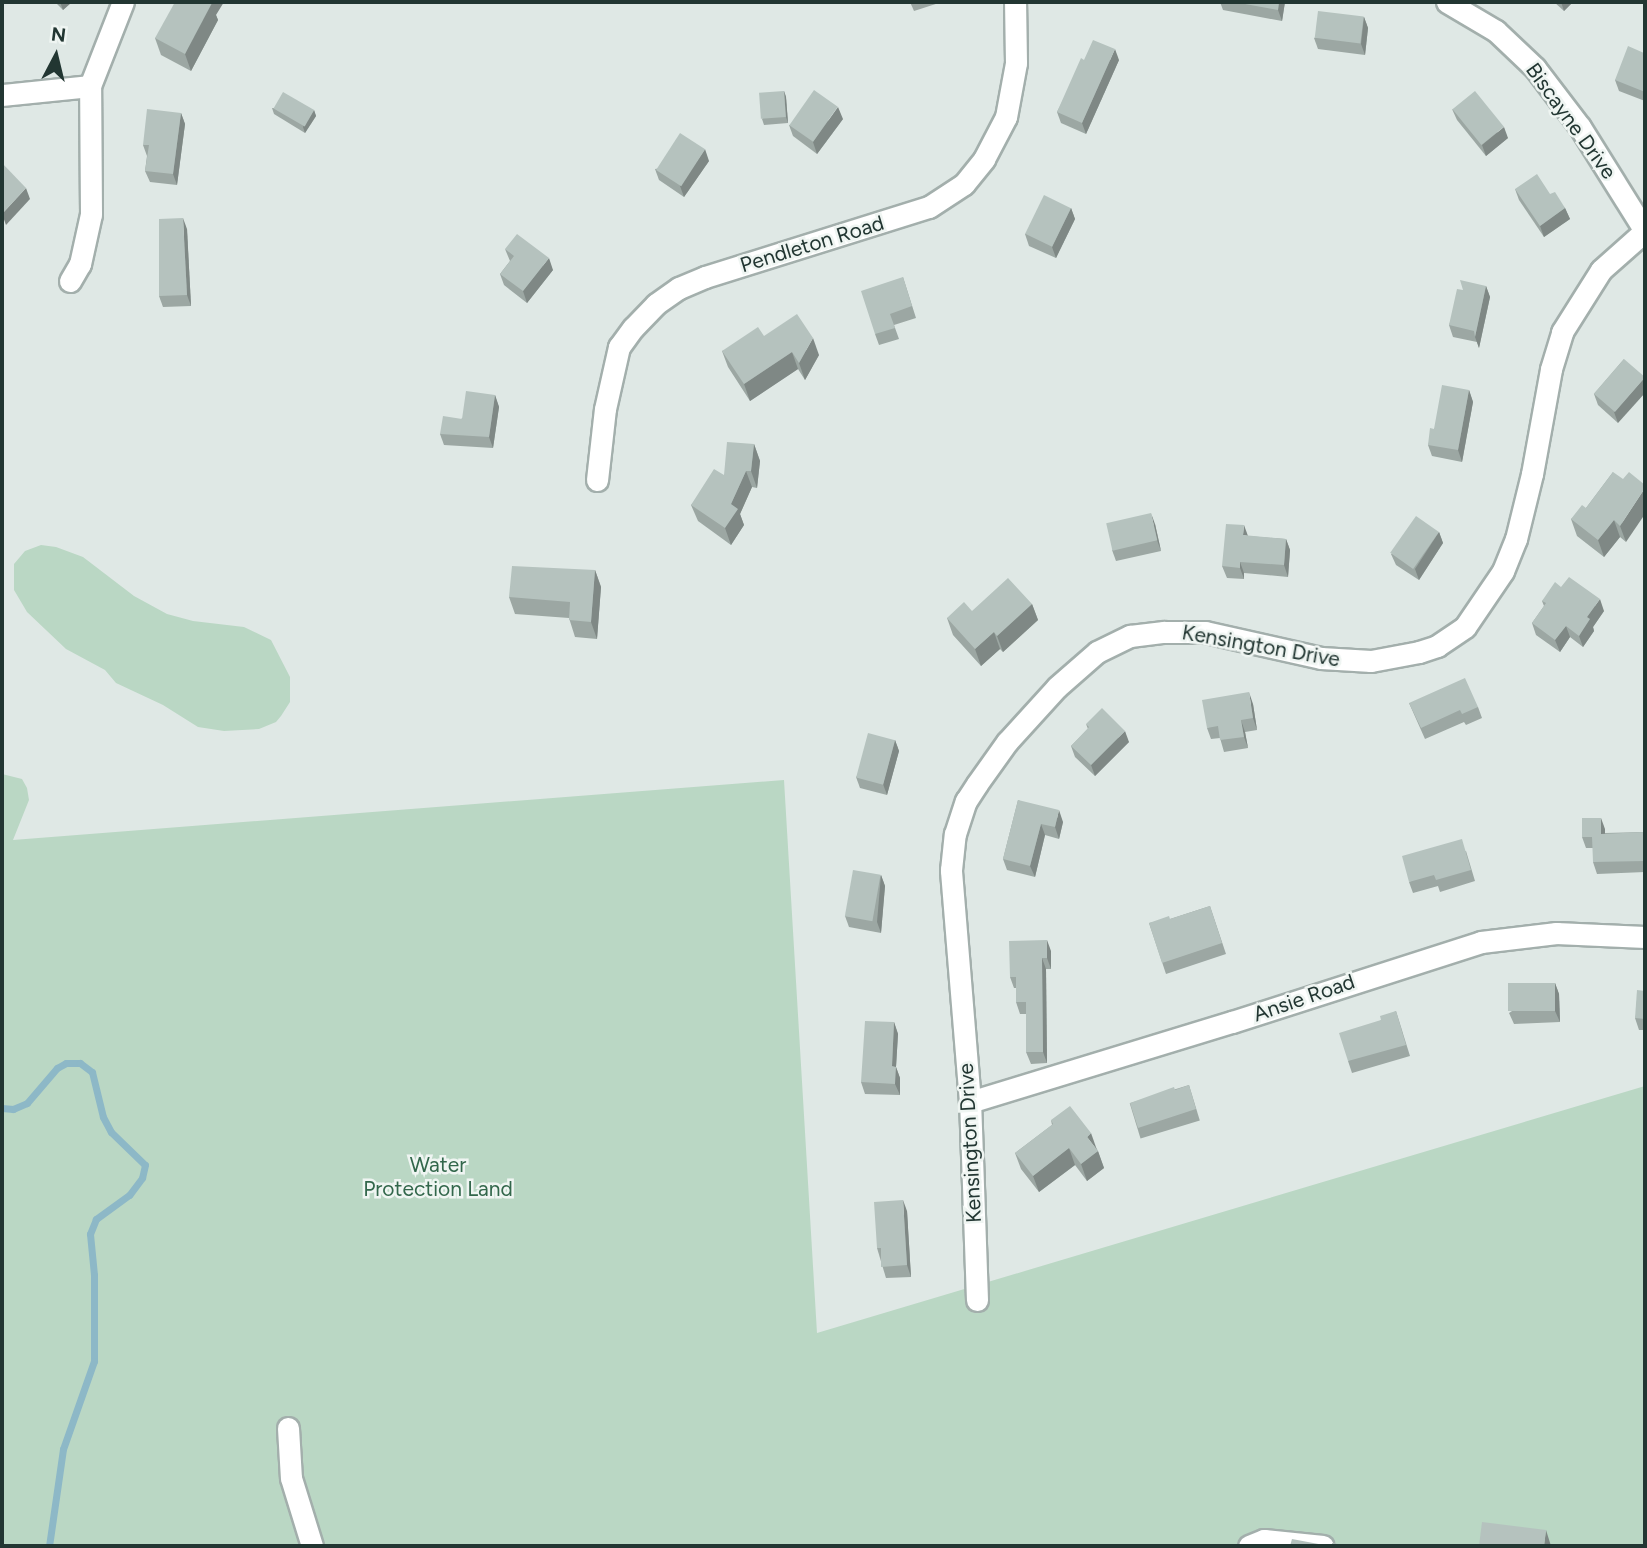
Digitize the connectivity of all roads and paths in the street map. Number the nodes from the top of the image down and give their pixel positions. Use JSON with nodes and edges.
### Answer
{"nodes":[{"id":1,"x":123,"y":2,"type":"edge"},
{"id":2,"x":1015,"y":2,"type":"edge"},
{"id":3,"x":1447,"y":2,"type":"edge"},
{"id":4,"x":90,"y":86,"type":"junction"},
{"id":5,"x":2,"y":95,"type":"edge"},
{"id":6,"x":1645,"y":231,"type":"edge"},
{"id":7,"x":70,"y":281,"type":"dead end"},
{"id":8,"x":597,"y":480,"type":"dead end"},
{"id":9,"x":1645,"y":937,"type":"edge"},
{"id":10,"x":970,"y":1101,"type":"junction"},
{"id":11,"x":977,"y":1300,"type":"dead end"},
{"id":12,"x":288,"y":1428,"type":"dead end"},
{"id":13,"x":312,"y":1546,"type":"edge"},
{"id":14,"x":1249,"y":1546,"type":"edge"},
{"id":15,"x":1324,"y":1546,"type":"edge"}],
"edges":[{"from":1,"to":4,"type":"street"},
{"from":2,"to":8,"type":"street","name":"Pendleton Road"},
{"from":3,"to":6,"type":"street","name":"Biscayne Drive"},
{"from":4,"to":5,"type":"street"},
{"from":4,"to":7,"type":"street"},
{"from":6,"to":10,"type":"street","name":"Kensington Drive"},
{"from":9,"to":10,"type":"street","name":"Ansie Road"},
{"from":10,"to":11,"type":"street","name":"Kensington Drive"},
{"from":12,"to":13,"type":"street"},
{"from":14,"to":15,"type":"street"}]}
